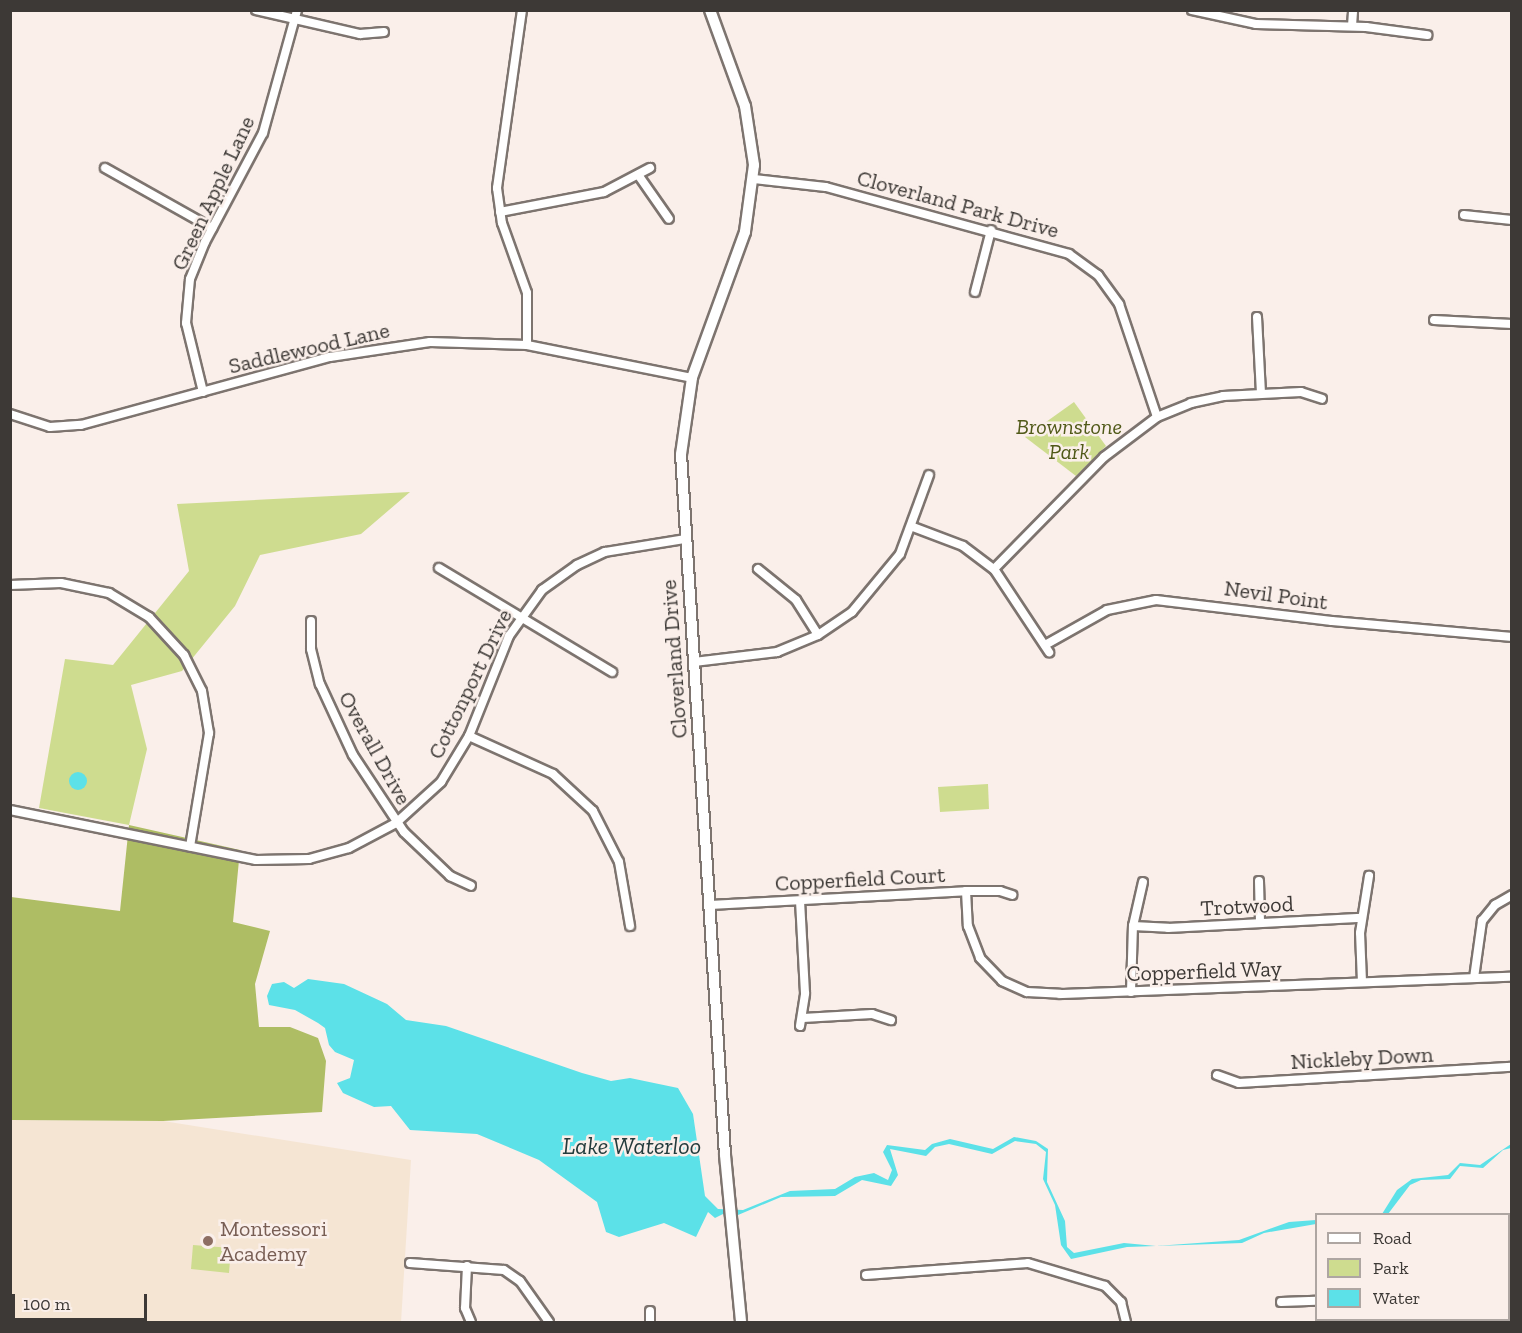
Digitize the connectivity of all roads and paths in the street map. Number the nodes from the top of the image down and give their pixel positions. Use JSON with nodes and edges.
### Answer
{"nodes":[{"id":1,"x":256,"y":10,"type":"edge"},
{"id":2,"x":297,"y":10,"type":"edge"},
{"id":3,"x":522,"y":10,"type":"edge"},
{"id":4,"x":710,"y":10,"type":"edge"},
{"id":5,"x":1192,"y":10,"type":"edge"},
{"id":6,"x":1353,"y":10,"type":"edge"},
{"id":7,"x":295,"y":20,"type":"junction"},
{"id":8,"x":1352,"y":26,"type":"junction"},
{"id":9,"x":384,"y":32,"type":"dead end"},
{"id":10,"x":1427,"y":34,"type":"dead end"},
{"id":11,"x":105,"y":168,"type":"dead end"},
{"id":12,"x":650,"y":168,"type":"dead end"},
{"id":13,"x":639,"y":176,"type":"junction"},
{"id":14,"x":754,"y":179,"type":"junction"},
{"id":15,"x":500,"y":212,"type":"junction"},
{"id":16,"x":1464,"y":214,"type":"dead end"},
{"id":17,"x":669,"y":219,"type":"dead end"},
{"id":18,"x":1512,"y":220,"type":"edge"},
{"id":19,"x":212,"y":228,"type":"junction"},
{"id":20,"x":992,"y":230,"type":"junction"},
{"id":21,"x":975,"y":292,"type":"dead end"},
{"id":22,"x":1257,"y":317,"type":"dead end"},
{"id":23,"x":1434,"y":320,"type":"dead end"},
{"id":24,"x":1512,"y":324,"type":"edge"},
{"id":25,"x":527,"y":345,"type":"junction"},
{"id":26,"x":692,"y":378,"type":"junction"},
{"id":27,"x":203,"y":392,"type":"junction"},
{"id":28,"x":1261,"y":393,"type":"junction"},
{"id":29,"x":1322,"y":399,"type":"dead end"},
{"id":30,"x":10,"y":414,"type":"edge"},
{"id":31,"x":1157,"y":417,"type":"junction"},
{"id":32,"x":929,"y":475,"type":"dead end"},
{"id":33,"x":913,"y":527,"type":"junction"},
{"id":34,"x":686,"y":539,"type":"junction"},
{"id":35,"x":439,"y":568,"type":"dead end"},
{"id":36,"x":758,"y":569,"type":"dead end"},
{"id":37,"x":994,"y":569,"type":"junction"},
{"id":38,"x":10,"y":585,"type":"edge"},
{"id":39,"x":520,"y":618,"type":"junction"},
{"id":40,"x":311,"y":621,"type":"dead end"},
{"id":41,"x":818,"y":635,"type":"junction"},
{"id":42,"x":1512,"y":636,"type":"edge"},
{"id":43,"x":694,"y":662,"type":"junction"},
{"id":44,"x":612,"y":672,"type":"dead end"},
{"id":45,"x":469,"y":736,"type":"junction"},
{"id":46,"x":10,"y":810,"type":"edge"},
{"id":47,"x":396,"y":823,"type":"junction"},
{"id":48,"x":190,"y":846,"type":"junction"},
{"id":49,"x":1369,"y":876,"type":"dead end"},
{"id":50,"x":1259,"y":881,"type":"dead end"},
{"id":51,"x":1143,"y":882,"type":"dead end"},
{"id":52,"x":471,"y":886,"type":"dead end"},
{"id":53,"x":966,"y":891,"type":"junction"},
{"id":54,"x":1012,"y":895,"type":"dead end"},
{"id":55,"x":1512,"y":895,"type":"edge"},
{"id":56,"x":800,"y":901,"type":"junction"},
{"id":57,"x":710,"y":905,"type":"junction"},
{"id":58,"x":1362,"y":918,"type":"junction"},
{"id":59,"x":1260,"y":922,"type":"junction"},
{"id":60,"x":630,"y":926,"type":"dead end"},
{"id":61,"x":1133,"y":926,"type":"junction"},
{"id":62,"x":1512,"y":977,"type":"edge"},
{"id":63,"x":1474,"y":978,"type":"junction"},
{"id":64,"x":1362,"y":982,"type":"junction"},
{"id":65,"x":1131,"y":992,"type":"junction"},
{"id":66,"x":803,"y":1018,"type":"junction"},
{"id":67,"x":891,"y":1020,"type":"dead end"},
{"id":68,"x":800,"y":1026,"type":"dead end"},
{"id":69,"x":1512,"y":1067,"type":"edge"},
{"id":70,"x":1216,"y":1075,"type":"dead end"},
{"id":71,"x":410,"y":1263,"type":"dead end"},
{"id":72,"x":468,"y":1266,"type":"junction"},
{"id":73,"x":866,"y":1275,"type":"dead end"},
{"id":74,"x":1315,"y":1301,"type":"edge"},
{"id":75,"x":1281,"y":1302,"type":"dead end"},
{"id":76,"x":650,"y":1311,"type":"dead end"},
{"id":77,"x":544,"y":1321,"type":"edge"},
{"id":78,"x":471,"y":1323,"type":"edge"},
{"id":79,"x":650,"y":1323,"type":"edge"},
{"id":80,"x":741,"y":1323,"type":"edge"},
{"id":81,"x":1126,"y":1323,"type":"edge"}],
"edges":[{"from":1,"to":7,"type":"street"},
{"from":2,"to":7,"type":"street","name":"Green Apple Lane"},
{"from":3,"to":15,"type":"street"},
{"from":4,"to":14,"type":"main road","name":"Cloverland Drive"},
{"from":5,"to":8,"type":"street"},
{"from":6,"to":8,"type":"street"},
{"from":7,"to":9,"type":"street"},
{"from":7,"to":19,"type":"street","name":"Green Apple Lane"},
{"from":8,"to":10,"type":"street"},
{"from":11,"to":19,"type":"street"},
{"from":12,"to":13,"type":"street"},
{"from":13,"to":15,"type":"street"},
{"from":13,"to":17,"type":"street"},
{"from":14,"to":20,"type":"street","name":"Cloverland Park Drive"},
{"from":14,"to":26,"type":"main road","name":"Cloverland Drive"},
{"from":15,"to":25,"type":"street"},
{"from":16,"to":18,"type":"street"},
{"from":19,"to":27,"type":"street","name":"Green Apple Lane"},
{"from":20,"to":21,"type":"street"},
{"from":20,"to":31,"type":"street","name":"Cloverland Park Drive"},
{"from":22,"to":28,"type":"street"},
{"from":23,"to":24,"type":"street"},
{"from":25,"to":26,"type":"street","name":"Saddlewood Lane"},
{"from":25,"to":27,"type":"street","name":"Saddlewood Lane"},
{"from":26,"to":34,"type":"main road","name":"Cloverland Drive"},
{"from":27,"to":30,"type":"street","name":"Saddlewood Lane"},
{"from":28,"to":29,"type":"street"},
{"from":28,"to":31,"type":"street"},
{"from":31,"to":37,"type":"street"},
{"from":32,"to":33,"type":"street"},
{"from":33,"to":37,"type":"street"},
{"from":33,"to":41,"type":"street"},
{"from":34,"to":39,"type":"street","name":"Cottonport Drive"},
{"from":34,"to":43,"type":"main road","name":"Cloverland Drive"},
{"from":35,"to":39,"type":"street"},
{"from":36,"to":41,"type":"street"},
{"from":37,"to":42,"type":"street","name":"Nevil Point"},
{"from":38,"to":48,"type":"street"},
{"from":39,"to":44,"type":"street"},
{"from":39,"to":45,"type":"street","name":"Cottonport Drive"},
{"from":40,"to":47,"type":"street","name":"Overall Drive"},
{"from":41,"to":43,"type":"street"},
{"from":43,"to":57,"type":"main road","name":"Cloverland Drive"},
{"from":45,"to":47,"type":"street","name":"Cottonport Drive"},
{"from":45,"to":60,"type":"street"},
{"from":46,"to":48,"type":"street","name":"Cottonport Drive"},
{"from":47,"to":48,"type":"street","name":"Cottonport Drive"},
{"from":47,"to":52,"type":"street","name":"Overall Drive"},
{"from":49,"to":58,"type":"street"},
{"from":50,"to":59,"type":"street"},
{"from":51,"to":61,"type":"street"},
{"from":53,"to":54,"type":"street","name":"Copperfield Court"},
{"from":53,"to":56,"type":"street","name":"Copperfield Court"},
{"from":53,"to":65,"type":"street","name":"Copperfield Way"},
{"from":55,"to":63,"type":"street"},
{"from":56,"to":57,"type":"street","name":"Copperfield Court"},
{"from":56,"to":66,"type":"street"},
{"from":57,"to":80,"type":"main road","name":"Cloverland Drive"},
{"from":58,"to":59,"type":"street","name":"Trotwood"},
{"from":58,"to":64,"type":"street"},
{"from":59,"to":61,"type":"street","name":"Trotwood"},
{"from":61,"to":65,"type":"street"},
{"from":62,"to":63,"type":"street","name":"Copperfield Way"},
{"from":63,"to":64,"type":"street","name":"Copperfield Way"},
{"from":64,"to":65,"type":"street","name":"Copperfield Way"},
{"from":66,"to":67,"type":"street"},
{"from":66,"to":68,"type":"street"},
{"from":69,"to":70,"type":"street","name":"Nickleby Down"},
{"from":71,"to":72,"type":"street"},
{"from":72,"to":77,"type":"street"},
{"from":72,"to":78,"type":"street"},
{"from":73,"to":81,"type":"street"},
{"from":74,"to":75,"type":"street"},
{"from":76,"to":79,"type":"street"}]}
